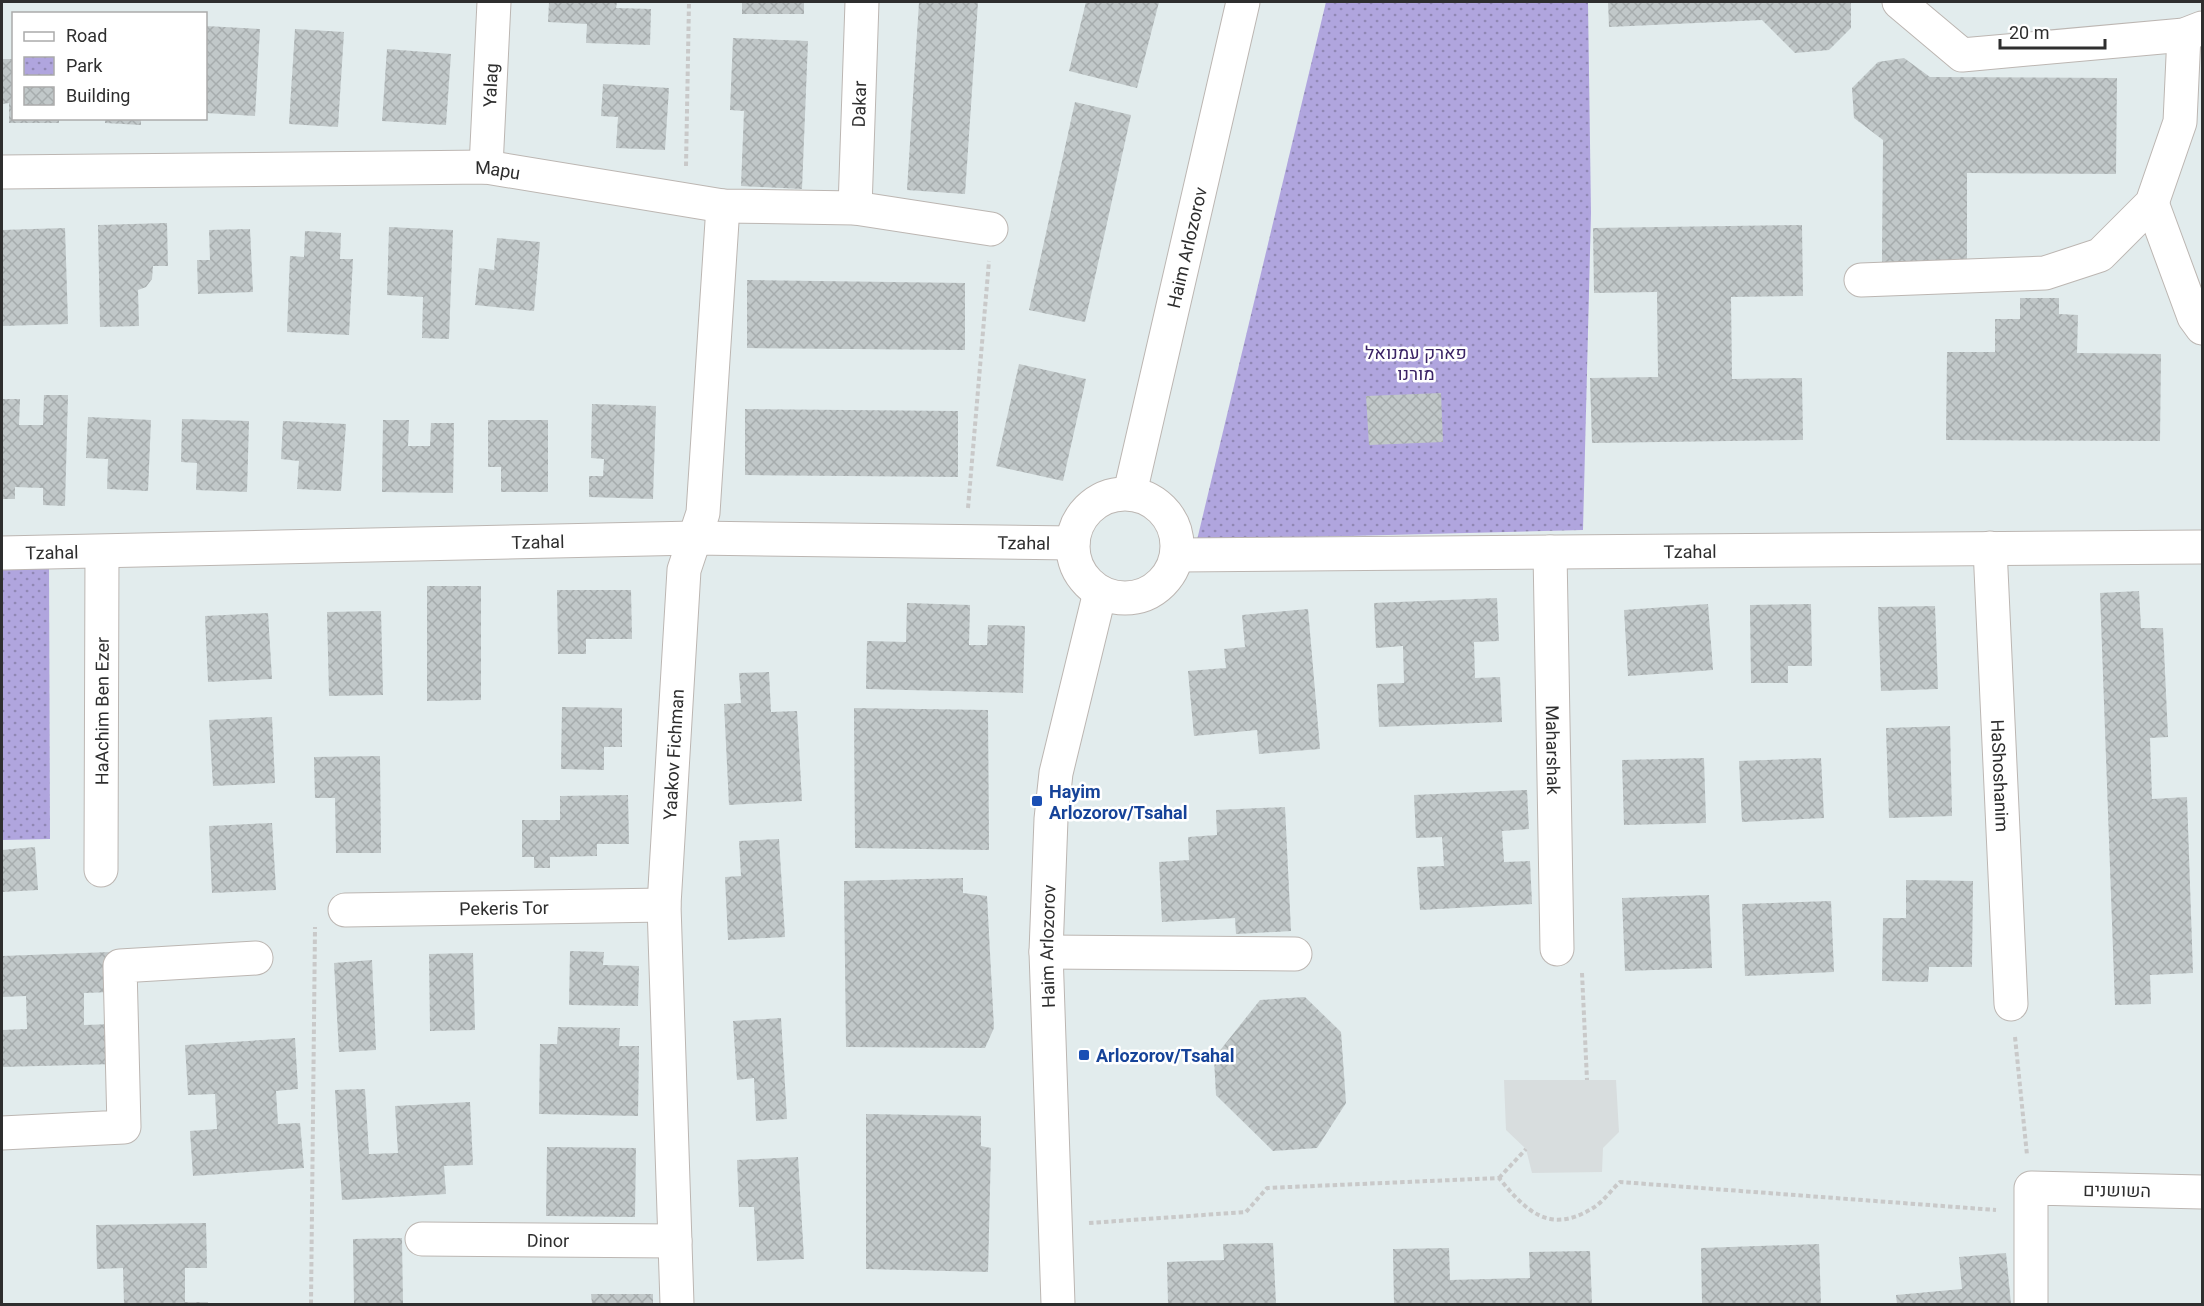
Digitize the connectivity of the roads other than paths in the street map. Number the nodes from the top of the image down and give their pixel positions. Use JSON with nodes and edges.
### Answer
{"nodes":[{"id":1,"x":494,"y":2,"type":"edge"},
{"id":2,"x":862,"y":2,"type":"edge"},
{"id":3,"x":1243,"y":2,"type":"edge"},
{"id":4,"x":1899,"y":2,"type":"edge"},
{"id":5,"x":2193,"y":31,"type":"edge"},
{"id":6,"x":486,"y":167,"type":"junction"},
{"id":7,"x":2,"y":172,"type":"edge"},
{"id":8,"x":2152,"y":202,"type":"junction"},
{"id":9,"x":723,"y":206,"type":"junction"},
{"id":10,"x":855,"y":208,"type":"junction"},
{"id":11,"x":991,"y":229,"type":"road end"},
{"id":12,"x":1861,"y":280,"type":"dead end"},
{"id":13,"x":2202,"y":328,"type":"edge"},
{"id":14,"x":1130,"y":493,"type":"junction"},
{"id":15,"x":695,"y":538,"type":"junction"},
{"id":16,"x":1073,"y":543,"type":"junction"},
{"id":17,"x":2202,"y":547,"type":"edge"},
{"id":18,"x":1990,"y":548,"type":"junction"},
{"id":19,"x":102,"y":552,"type":"junction"},
{"id":20,"x":1550,"y":552,"type":"junction"},
{"id":21,"x":2,"y":553,"type":"edge"},
{"id":22,"x":1178,"y":555,"type":"junction"},
{"id":23,"x":1100,"y":592,"type":"junction"},
{"id":24,"x":101,"y":870,"type":"dead end"},
{"id":25,"x":664,"y":905,"type":"junction"},
{"id":26,"x":330,"y":915,"type":"road end"},
{"id":27,"x":1046,"y":952,"type":"junction"},
{"id":28,"x":1295,"y":954,"type":"dead end"},
{"id":29,"x":256,"y":958,"type":"dead end"},
{"id":30,"x":1570,"y":958,"type":"road end"},
{"id":31,"x":2011,"y":1004,"type":"road end"},
{"id":32,"x":2,"y":1133,"type":"edge"},
{"id":33,"x":2202,"y":1191,"type":"edge"},
{"id":34,"x":422,"y":1239,"type":"dead end"},
{"id":35,"x":675,"y":1241,"type":"junction"},
{"id":36,"x":677,"y":1305,"type":"edge"},
{"id":37,"x":1058,"y":1305,"type":"edge"},
{"id":38,"x":2031,"y":1305,"type":"edge"}],
"edges":[{"from":1,"to":6,"type":"street","name":"Yalag"},
{"from":2,"to":10,"type":"street","name":"Dakar"},
{"from":3,"to":14,"type":"street","name":"Haim Arlozorov"},
{"from":4,"to":5,"type":"street"},
{"from":5,"to":8,"type":"street"},
{"from":6,"to":7,"type":"street","name":"Mapu"},
{"from":6,"to":9,"type":"street","name":"Mapu"},
{"from":8,"to":12,"type":"street"},
{"from":8,"to":13,"type":"street"},
{"from":9,"to":10,"type":"street","name":"Mapu"},
{"from":9,"to":15,"type":"street","name":"Yaakov Fichman"},
{"from":10,"to":11,"type":"street","name":"Mapu"},
{"from":14,"to":16,"type":"street"},
{"from":14,"to":22,"type":"street"},
{"from":15,"to":16,"type":"street","name":"Tzahal"},
{"from":15,"to":19,"type":"street","name":"Tzahal"},
{"from":15,"to":25,"type":"street","name":"Yaakov Fichman"},
{"from":16,"to":23,"type":"street"},
{"from":17,"to":18,"type":"street","name":"Tzahal"},
{"from":18,"to":20,"type":"street","name":"Tzahal"},
{"from":18,"to":31,"type":"street","name":"HaShoshanim"},
{"from":19,"to":21,"type":"street","name":"Tzahal"},
{"from":19,"to":24,"type":"street","name":"HaAchim Ben Ezer"},
{"from":20,"to":22,"type":"street","name":"Tzahal"},
{"from":20,"to":30,"type":"street","name":"Maharshak"},
{"from":22,"to":23,"type":"street"},
{"from":23,"to":27,"type":"street","name":"Haim Arlozorov"},
{"from":25,"to":26,"type":"street","name":"Pekeris Tor"},
{"from":25,"to":35,"type":"street","name":"Yaakov Fichman"},
{"from":27,"to":28,"type":"street"},
{"from":27,"to":37,"type":"street","name":"Haim Arlozorov"},
{"from":29,"to":32,"type":"street"},
{"from":33,"to":38,"type":"street","name":"השושנים"},
{"from":34,"to":35,"type":"street","name":"Dinor"},
{"from":35,"to":36,"type":"street","name":"Yaakov Fichman"}]}
